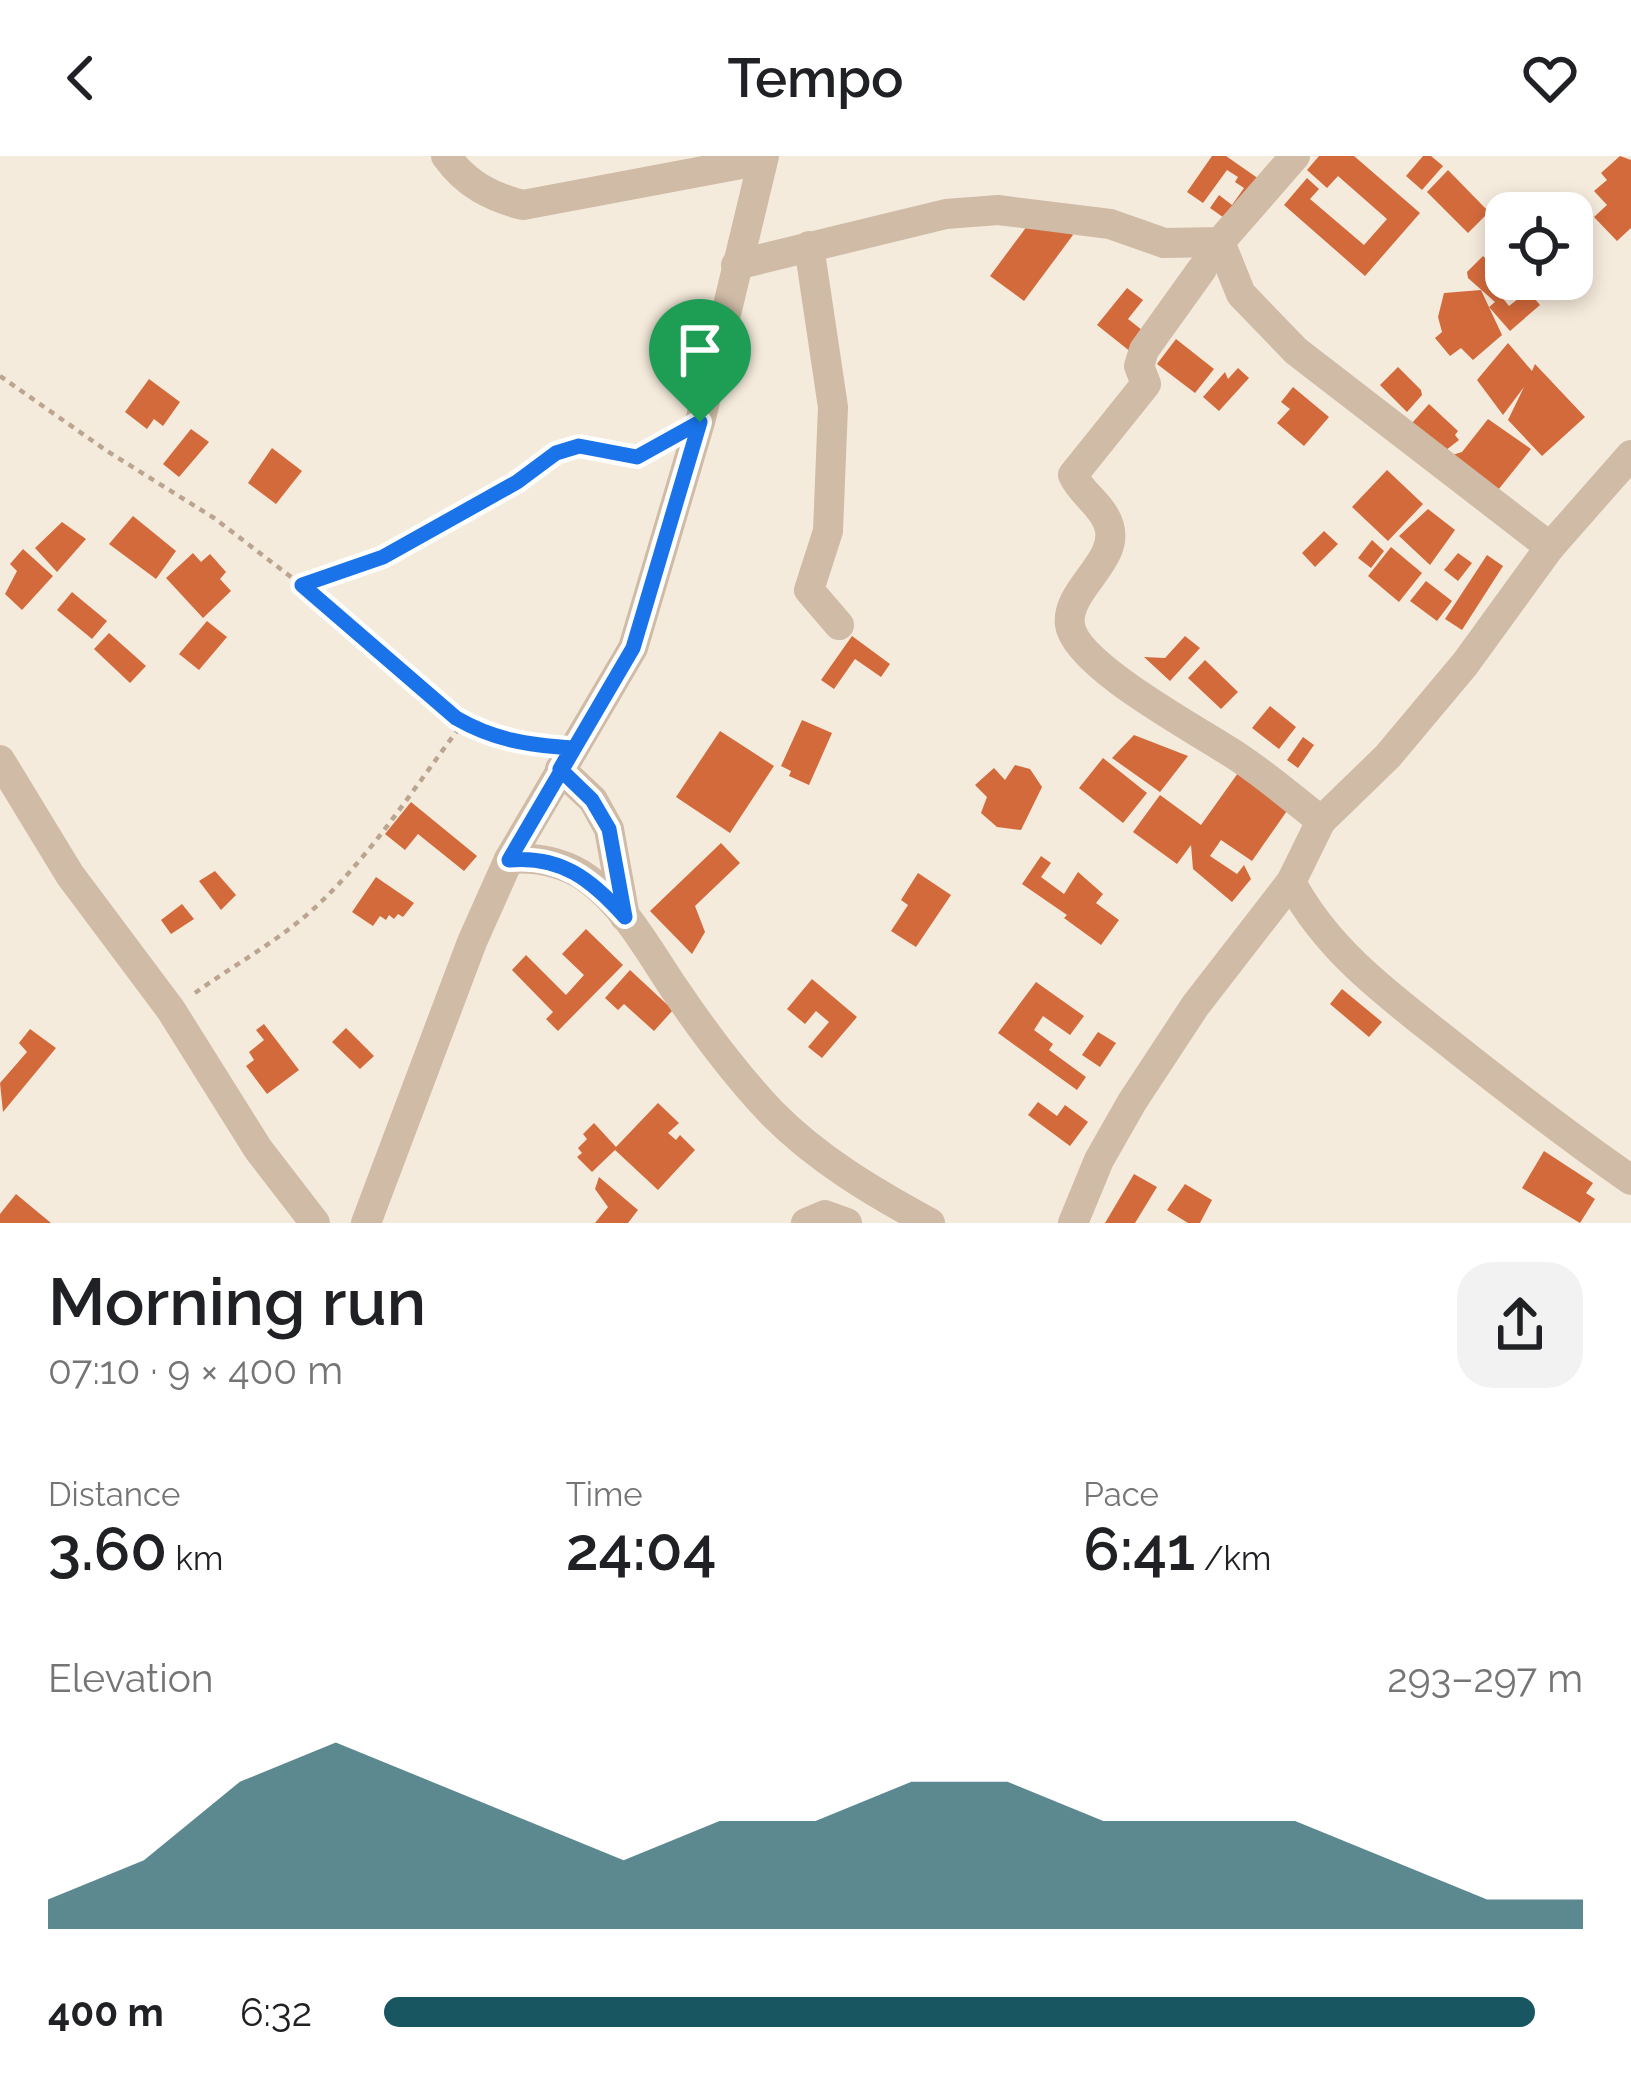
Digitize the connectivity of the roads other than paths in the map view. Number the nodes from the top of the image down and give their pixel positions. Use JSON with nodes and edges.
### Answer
{"nodes":[{"id":1,"x":446,"y":156,"type":"edge"},
{"id":2,"x":1295,"y":156,"type":"edge"},
{"id":3,"x":763,"y":158,"type":"edge"},
{"id":4,"x":1220,"y":242,"type":"junction"},
{"id":5,"x":1164,"y":243,"type":"junction"},
{"id":6,"x":809,"y":246,"type":"junction"},
{"id":7,"x":736,"y":265,"type":"junction"},
{"id":8,"x":1202,"y":269,"type":"junction"},
{"id":9,"x":1241,"y":294,"type":"junction"},
{"id":10,"x":1631,"y":455,"type":"edge"},
{"id":11,"x":1550,"y":547,"type":"junction"},
{"id":12,"x":839,"y":625,"type":"dead end"},
{"id":13,"x":566,"y":759,"type":"junction"},
{"id":14,"x":0,"y":760,"type":"edge"},
{"id":15,"x":1321,"y":821,"type":"junction"},
{"id":16,"x":509,"y":860,"type":"junction"},
{"id":17,"x":1291,"y":882,"type":"junction"},
{"id":18,"x":625,"y":917,"type":"junction"},
{"id":19,"x":1631,"y":1180,"type":"edge"},
{"id":20,"x":315,"y":1223,"type":"edge"},
{"id":21,"x":366,"y":1223,"type":"edge"},
{"id":22,"x":806,"y":1223,"type":"edge"},
{"id":23,"x":848,"y":1223,"type":"edge"},
{"id":24,"x":930,"y":1223,"type":"edge"},
{"id":25,"x":1073,"y":1223,"type":"edge"}],
"edges":[{"from":1,"to":3,"type":"street"},
{"from":2,"to":4,"type":"street"},
{"from":3,"to":7,"type":"street"},
{"from":4,"to":5,"type":"street"},
{"from":4,"to":9,"type":"street"},
{"from":5,"to":6,"type":"street"},
{"from":5,"to":8,"type":"street"},
{"from":6,"to":7,"type":"street"},
{"from":6,"to":12,"type":"street"},
{"from":7,"to":13,"type":"street"},
{"from":8,"to":9,"type":"street"},
{"from":8,"to":15,"type":"street"},
{"from":9,"to":11,"type":"street"},
{"from":10,"to":11,"type":"street"},
{"from":11,"to":15,"type":"street"},
{"from":13,"to":16,"type":"street"},
{"from":13,"to":18,"type":"street"},
{"from":14,"to":20,"type":"street"},
{"from":15,"to":17,"type":"street"},
{"from":16,"to":18,"type":"street"},
{"from":16,"to":21,"type":"street"},
{"from":17,"to":19,"type":"street"},
{"from":17,"to":25,"type":"street"},
{"from":18,"to":24,"type":"street"},
{"from":22,"to":23,"type":"street"}]}
